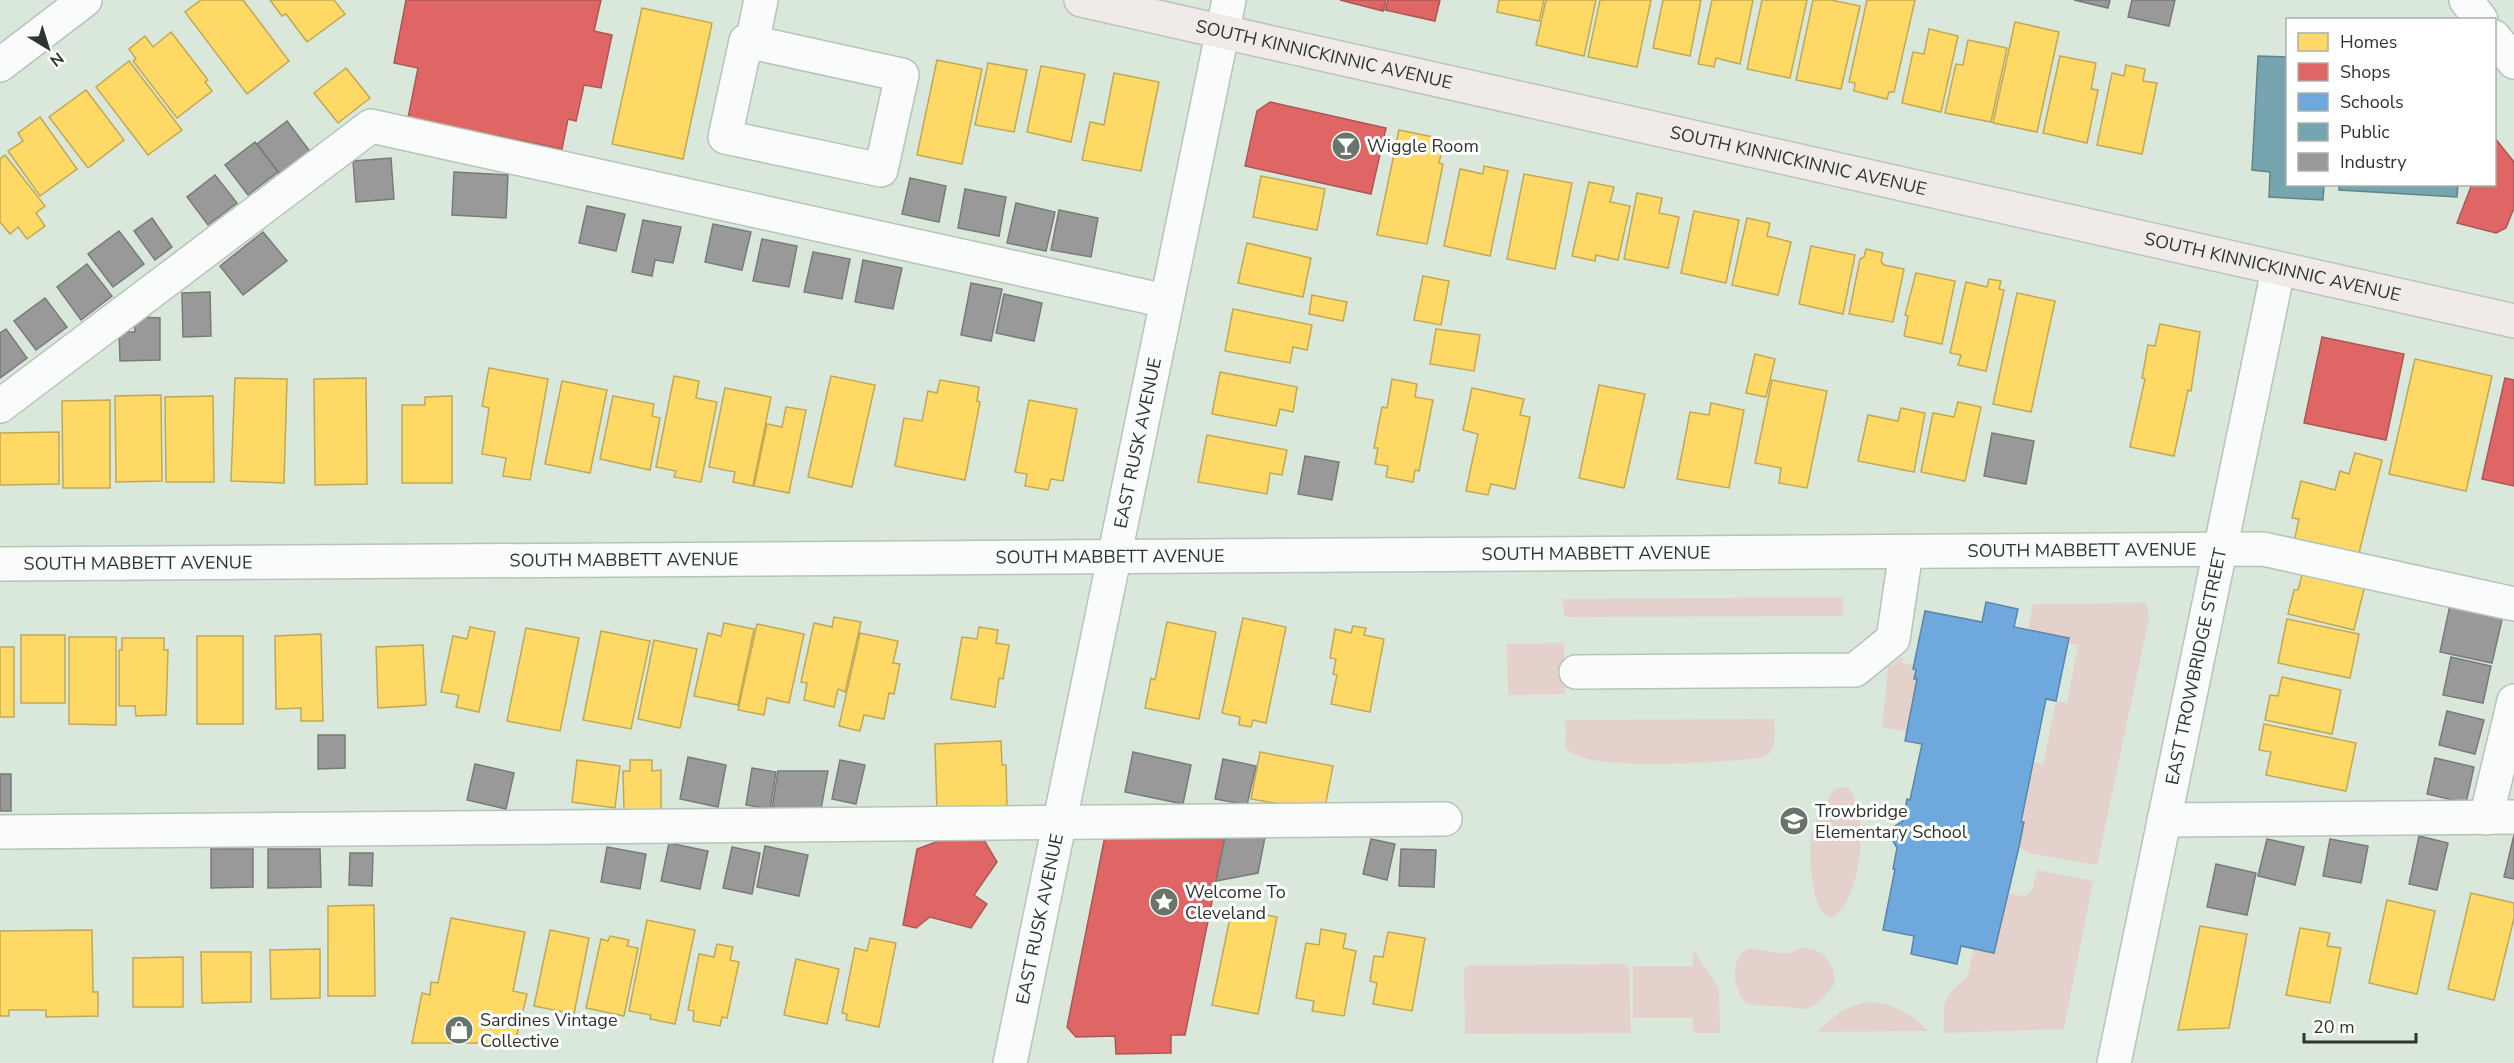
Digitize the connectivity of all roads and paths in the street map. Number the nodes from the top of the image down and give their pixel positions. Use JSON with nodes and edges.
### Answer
{"nodes":[{"id":1,"x":85,"y":0,"type":"edge"},
{"id":2,"x":761,"y":0,"type":"edge"},
{"id":3,"x":1081,"y":0,"type":"edge"},
{"id":4,"x":2466,"y":0,"type":"edge"},
{"id":5,"x":1225,"y":15,"type":"edge"},
{"id":6,"x":2480,"y":18,"type":"edge"},
{"id":7,"x":2496,"y":40,"type":"edge"},
{"id":8,"x":753,"y":43,"type":"junction"},
{"id":9,"x":2514,"y":62,"type":"edge"},
{"id":10,"x":0,"y":65,"type":"edge"},
{"id":11,"x":2278,"y":270,"type":"junction"},
{"id":12,"x":1166,"y":301,"type":"junction"},
{"id":13,"x":2514,"y":321,"type":"edge"},
{"id":14,"x":0,"y":406,"type":"edge"},
{"id":15,"x":2220,"y":550,"type":"junction"},
{"id":16,"x":1906,"y":552,"type":"junction"},
{"id":17,"x":1113,"y":558,"type":"junction"},
{"id":18,"x":0,"y":564,"type":"edge"},
{"id":19,"x":2514,"y":604,"type":"edge"},
{"id":20,"x":1576,"y":672,"type":"dead end"},
{"id":21,"x":2514,"y":701,"type":"edge"},
{"id":22,"x":2500,"y":818,"type":"edge"},
{"id":23,"x":1445,"y":819,"type":"dead end"},
{"id":24,"x":2164,"y":820,"type":"junction"},
{"id":25,"x":1058,"y":823,"type":"junction"},
{"id":26,"x":0,"y":832,"type":"edge"},
{"id":27,"x":1010,"y":1063,"type":"edge"},
{"id":28,"x":2114,"y":1063,"type":"edge"}],
"edges":[{"from":1,"to":10,"type":"street"},
{"from":2,"to":8,"type":"street"},
{"from":3,"to":5,"type":"main road","name":"SOUTH KINNICKINNIC AVENUE"},
{"from":4,"to":6,"type":"street"},
{"from":5,"to":11,"type":"main road","name":"SOUTH KINNICKINNIC AVENUE"},
{"from":5,"to":12,"type":"street","name":"EAST RUSK AVENUE"},
{"from":7,"to":9,"type":"street"},
{"from":8,"to":8,"type":"street"},
{"from":11,"to":13,"type":"main road","name":"SOUTH KINNICKINNIC AVENUE"},
{"from":11,"to":15,"type":"street","name":"EAST TROWBRIDGE STREET"},
{"from":12,"to":14,"type":"street"},
{"from":12,"to":17,"type":"street","name":"EAST RUSK AVENUE"},
{"from":15,"to":16,"type":"street","name":"SOUTH MABBETT AVENUE"},
{"from":15,"to":19,"type":"street","name":"SOUTH MABBETT AVENUE"},
{"from":15,"to":24,"type":"street","name":"EAST TROWBRIDGE STREET"},
{"from":16,"to":17,"type":"street","name":"SOUTH MABBETT AVENUE"},
{"from":16,"to":20,"type":"street"},
{"from":17,"to":18,"type":"street","name":"SOUTH MABBETT AVENUE"},
{"from":17,"to":25,"type":"street","name":"EAST RUSK AVENUE"},
{"from":21,"to":22,"type":"street"},
{"from":22,"to":24,"type":"street"},
{"from":23,"to":25,"type":"street"},
{"from":24,"to":28,"type":"street","name":"EAST TROWBRIDGE STREET"},
{"from":25,"to":26,"type":"street"},
{"from":25,"to":27,"type":"street","name":"EAST RUSK AVENUE"}]}
